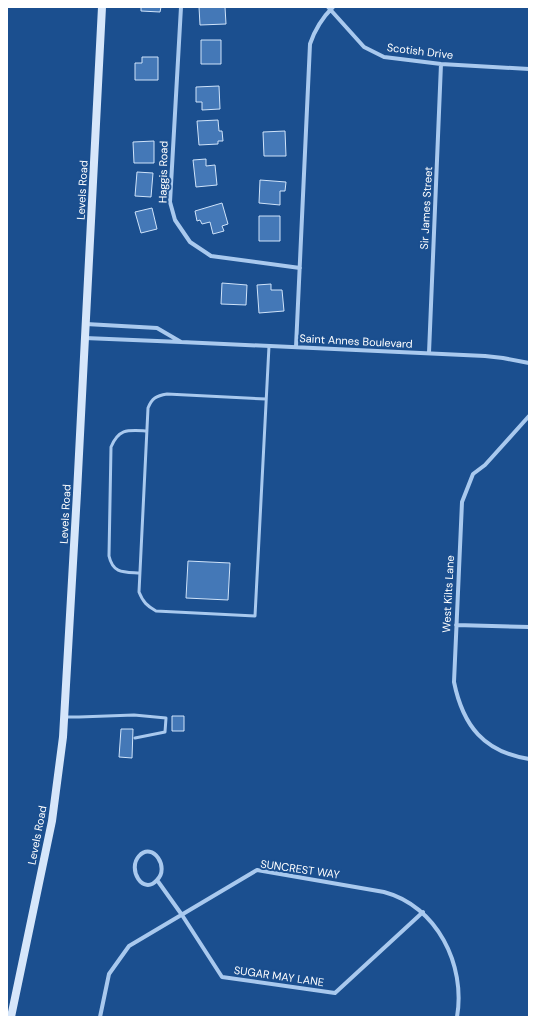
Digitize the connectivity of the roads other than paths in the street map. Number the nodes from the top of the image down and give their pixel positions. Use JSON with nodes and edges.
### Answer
{"nodes":[{"id":1,"x":102,"y":7,"type":"edge"},
{"id":2,"x":181,"y":7,"type":"edge"},
{"id":3,"x":331,"y":8,"type":"edge"},
{"id":4,"x":441,"y":64,"type":"junction"},
{"id":5,"x":529,"y":69,"type":"edge"},
{"id":6,"x":300,"y":268,"type":"junction"},
{"id":7,"x":86,"y":324,"type":"junction"},
{"id":8,"x":85,"y":338,"type":"junction"},
{"id":9,"x":181,"y":342,"type":"junction"},
{"id":10,"x":269,"y":346,"type":"junction"},
{"id":11,"x":296,"y":347,"type":"junction"},
{"id":12,"x":429,"y":353,"type":"junction"},
{"id":13,"x":529,"y":363,"type":"edge"},
{"id":14,"x":266,"y":399,"type":"junction"},
{"id":15,"x":529,"y":416,"type":"edge"},
{"id":16,"x":147,"y":431,"type":"junction"},
{"id":17,"x":140,"y":574,"type":"junction"},
{"id":18,"x":456,"y":625,"type":"junction"},
{"id":19,"x":529,"y":627,"type":"edge"},
{"id":20,"x":65,"y":717,"type":"junction"},
{"id":21,"x":135,"y":738,"type":"dead end"},
{"id":22,"x":529,"y":760,"type":"edge"},
{"id":23,"x":157,"y":880,"type":"junction"},
{"id":24,"x":423,"y":912,"type":"junction"},
{"id":25,"x":182,"y":915,"type":"junction"},
{"id":26,"x":11,"y":1017,"type":"edge"},
{"id":27,"x":100,"y":1017,"type":"edge"},
{"id":28,"x":457,"y":1017,"type":"edge"}],
"edges":[{"from":1,"to":7,"type":"main road","name":"Levels Road"},
{"from":2,"to":6,"type":"street","name":"Haggis Road"},
{"from":3,"to":4,"type":"street","name":"Scotish Drive"},
{"from":3,"to":6,"type":"street"},
{"from":4,"to":5,"type":"street","name":"Scotish Drive"},
{"from":4,"to":12,"type":"street","name":"Sir James Street"},
{"from":6,"to":11,"type":"street"},
{"from":7,"to":8,"type":"main road","name":"Levels Road"},
{"from":7,"to":9,"type":"street","name":"Saint Annes Boulevard"},
{"from":8,"to":9,"type":"street","name":"Saint Annes Boulevard"},
{"from":8,"to":20,"type":"main road","name":"Levels Road"},
{"from":9,"to":10,"type":"street","name":"Saint Annes Boulevard"},
{"from":10,"to":11,"type":"street","name":"Saint Annes Boulevard"},
{"from":10,"to":14,"type":"lane"},
{"from":11,"to":12,"type":"street","name":"Saint Annes Boulevard"},
{"from":12,"to":13,"type":"street","name":"Saint Annes Boulevard"},
{"from":14,"to":16,"type":"lane"},
{"from":14,"to":17,"type":"lane"},
{"from":15,"to":18,"type":"street","name":"West Kilts Lane"},
{"from":16,"to":17,"type":"lane"},
{"from":16,"to":17,"type":"lane"},
{"from":18,"to":19,"type":"street"},
{"from":18,"to":22,"type":"street","name":"West Kilts Lane"},
{"from":20,"to":21,"type":"lane"},
{"from":20,"to":26,"type":"main road","name":"Levels Road"},
{"from":23,"to":23,"type":"street"},
{"from":23,"to":25,"type":"street"},
{"from":24,"to":25,"type":"street","name":"SUNCREST WAY"},
{"from":24,"to":25,"type":"street","name":"SUGAR MAY LANE"},
{"from":24,"to":28,"type":"street","name":"SUNCREST WAY"},
{"from":25,"to":27,"type":"street","name":"SUNCREST WAY"}]}
